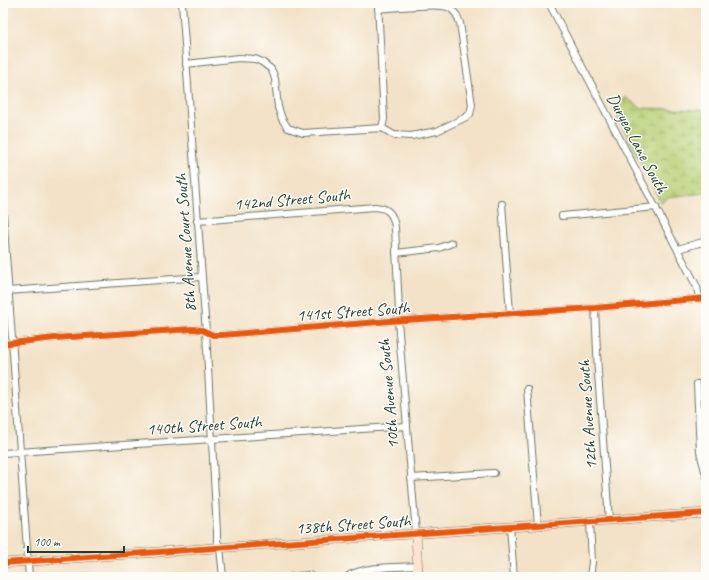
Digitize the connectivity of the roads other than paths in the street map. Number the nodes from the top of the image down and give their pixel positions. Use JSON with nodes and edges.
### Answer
{"nodes":[{"id":1,"x":182,"y":3,"type":"edge"},
{"id":2,"x":549,"y":3,"type":"edge"},
{"id":3,"x":378,"y":6,"type":"edge"},
{"id":4,"x":186,"y":64,"type":"junction"},
{"id":5,"x":382,"y":128,"type":"junction"},
{"id":6,"x":502,"y":204,"type":"dead end"},
{"id":7,"x":656,"y":207,"type":"junction"},
{"id":8,"x":388,"y":211,"type":"joint"},
{"id":9,"x":3,"y":213,"type":"edge"},
{"id":10,"x":562,"y":216,"type":"dead end"},
{"id":11,"x":197,"y":221,"type":"junction"},
{"id":12,"x":4,"y":236,"type":"edge"},
{"id":13,"x":706,"y":241,"type":"edge"},
{"id":14,"x":452,"y":243,"type":"dead end"},
{"id":15,"x":678,"y":249,"type":"junction"},
{"id":16,"x":396,"y":253,"type":"junction"},
{"id":17,"x":201,"y":277,"type":"junction"},
{"id":18,"x":8,"y":291,"type":"junction"},
{"id":19,"x":699,"y":298,"type":"junction"},
{"id":20,"x":706,"y":298,"type":"edge"},
{"id":21,"x":595,"y":308,"type":"junction"},
{"id":22,"x":510,"y":313,"type":"junction"},
{"id":23,"x":398,"y":321,"type":"junction"},
{"id":24,"x":206,"y":332,"type":"junction"},
{"id":25,"x":12,"y":343,"type":"junction"},
{"id":26,"x":3,"y":344,"type":"edge"},
{"id":27,"x":697,"y":384,"type":"dead end"},
{"id":28,"x":527,"y":389,"type":"dead end"},
{"id":29,"x":407,"y":426,"type":"junction"},
{"id":30,"x":211,"y":439,"type":"junction"},
{"id":31,"x":19,"y":452,"type":"junction"},
{"id":32,"x":3,"y":453,"type":"edge"},
{"id":33,"x":494,"y":473,"type":"dead end"},
{"id":34,"x":706,"y":475,"type":"edge"},
{"id":35,"x":411,"y":478,"type":"junction"},
{"id":36,"x":706,"y":513,"type":"edge"},
{"id":37,"x":608,"y":520,"type":"junction"},
{"id":38,"x":590,"y":522,"type":"junction"},
{"id":39,"x":538,"y":525,"type":"junction"},
{"id":40,"x":510,"y":527,"type":"junction"},
{"id":41,"x":416,"y":533,"type":"junction"},
{"id":42,"x":220,"y":548,"type":"junction"},
{"id":43,"x":27,"y":562,"type":"junction"},
{"id":44,"x":3,"y":563,"type":"edge"},
{"id":45,"x":418,"y":566,"type":"junction"},
{"id":46,"x":28,"y":577,"type":"edge"},
{"id":47,"x":223,"y":577,"type":"edge"},
{"id":48,"x":291,"y":577,"type":"edge"},
{"id":49,"x":313,"y":577,"type":"edge"},
{"id":50,"x":347,"y":577,"type":"edge"},
{"id":51,"x":418,"y":577,"type":"edge"},
{"id":52,"x":514,"y":577,"type":"edge"},
{"id":53,"x":590,"y":577,"type":"edge"}],
"edges":[{"from":1,"to":4,"type":"street","name":"8th Avenue Court South"},
{"from":2,"to":7,"type":"street","name":"Duryea Lane South"},
{"from":3,"to":5,"type":"street"},
{"from":3,"to":5,"type":"street"},
{"from":4,"to":5,"type":"street"},
{"from":4,"to":11,"type":"street","name":"8th Avenue Court South"},
{"from":6,"to":22,"type":"street"},
{"from":7,"to":10,"type":"street"},
{"from":7,"to":15,"type":"street","name":"Duryea Lane South"},
{"from":8,"to":11,"type":"street","name":"142nd Street South"},
{"from":8,"to":16,"type":"street","name":"10th Avenue South"},
{"from":9,"to":12,"type":"street"},
{"from":11,"to":17,"type":"street","name":"8th Avenue Court South"},
{"from":12,"to":18,"type":"street"},
{"from":13,"to":15,"type":"street"},
{"from":14,"to":16,"type":"street"},
{"from":15,"to":19,"type":"street","name":"Duryea Lane South"},
{"from":16,"to":23,"type":"street","name":"10th Avenue South"},
{"from":17,"to":18,"type":"street"},
{"from":17,"to":24,"type":"street","name":"8th Avenue Court South"},
{"from":18,"to":25,"type":"street"},
{"from":19,"to":20,"type":"street","name":"141st Street South"},
{"from":19,"to":21,"type":"street","name":"141st Street South"},
{"from":21,"to":22,"type":"street","name":"141st Street South"},
{"from":21,"to":37,"type":"street","name":"12th Avenue South"},
{"from":22,"to":23,"type":"street","name":"141st Street South"},
{"from":23,"to":24,"type":"street","name":"141st Street South"},
{"from":23,"to":29,"type":"street","name":"10th Avenue South"},
{"from":24,"to":25,"type":"street","name":"141st Street South"},
{"from":24,"to":30,"type":"street","name":"8th Avenue Court South"},
{"from":25,"to":26,"type":"street","name":"141st Street South"},
{"from":25,"to":31,"type":"street"},
{"from":27,"to":34,"type":"street"},
{"from":28,"to":39,"type":"street"},
{"from":29,"to":30,"type":"street","name":"140th Street South"},
{"from":29,"to":35,"type":"street","name":"10th Avenue South"},
{"from":30,"to":31,"type":"street","name":"140th Street South"},
{"from":30,"to":42,"type":"street","name":"8th Avenue Court South"},
{"from":31,"to":32,"type":"street","name":"140th Street South"},
{"from":31,"to":43,"type":"street"},
{"from":33,"to":35,"type":"street"},
{"from":35,"to":41,"type":"street","name":"10th Avenue South"},
{"from":36,"to":37,"type":"street","name":"138th Street South"},
{"from":37,"to":38,"type":"street","name":"138th Street South"},
{"from":38,"to":39,"type":"street","name":"138th Street South"},
{"from":38,"to":53,"type":"street"},
{"from":39,"to":40,"type":"street","name":"138th Street South"},
{"from":40,"to":41,"type":"street","name":"138th Street South"},
{"from":40,"to":52,"type":"street"},
{"from":41,"to":42,"type":"street","name":"138th Street South"},
{"from":41,"to":45,"type":"street","name":"10th Avenue South"},
{"from":42,"to":43,"type":"street","name":"138th Street South"},
{"from":42,"to":47,"type":"street","name":"8th Avenue Court South"},
{"from":43,"to":44,"type":"street","name":"138th Street South"},
{"from":43,"to":46,"type":"street"},
{"from":45,"to":50,"type":"street"},
{"from":45,"to":51,"type":"street","name":"10th Avenue South"},
{"from":48,"to":49,"type":"street"}]}
